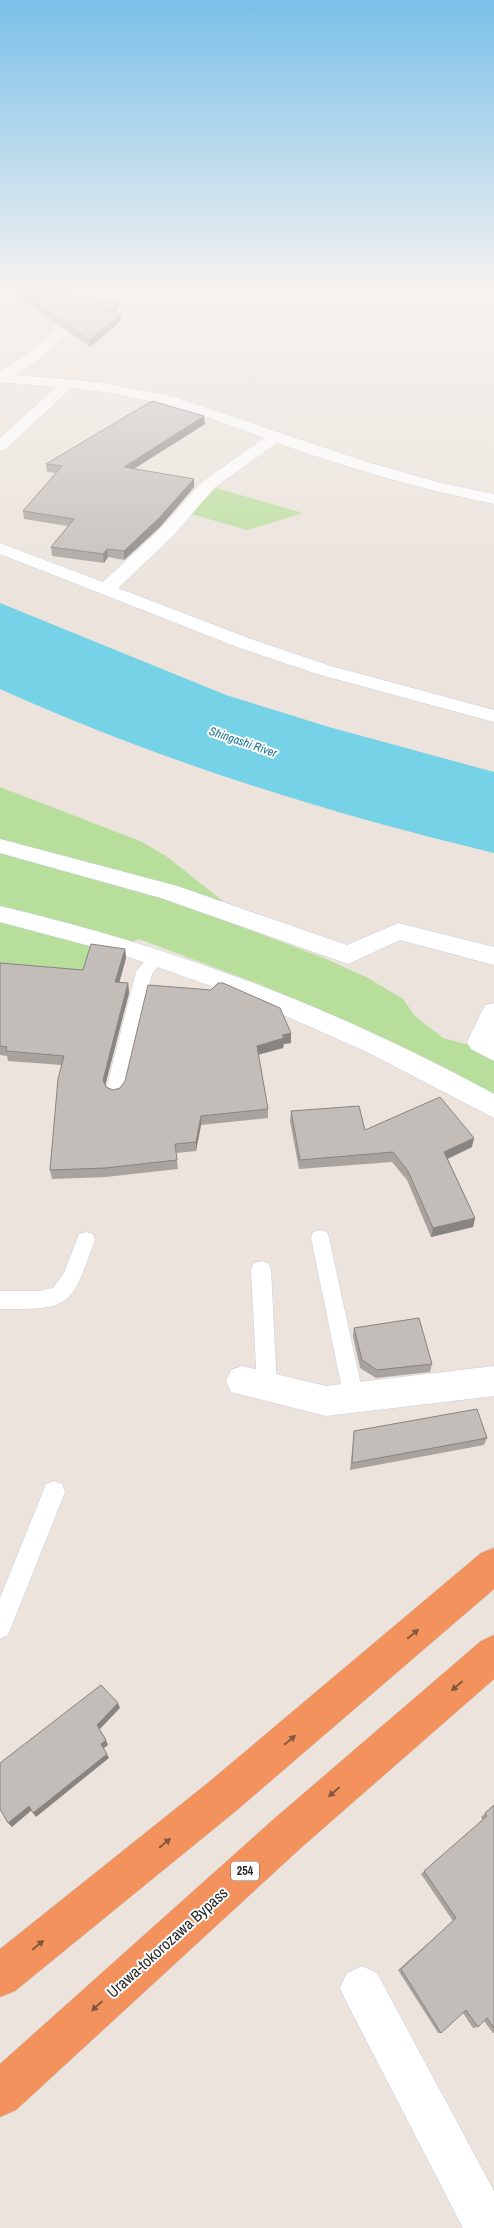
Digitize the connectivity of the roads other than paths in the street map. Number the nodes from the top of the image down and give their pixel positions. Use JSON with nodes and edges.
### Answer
{"nodes":[{"id":1,"x":56,"y":394,"type":"edge"},
{"id":2,"x":138,"y":394,"type":"edge"},
{"id":3,"x":275,"y":437,"type":"junction"},
{"id":4,"x":0,"y":446,"type":"edge"},
{"id":5,"x":494,"y":499,"type":"edge"},
{"id":6,"x":0,"y":548,"type":"edge"},
{"id":7,"x":106,"y":589,"type":"junction"},
{"id":8,"x":494,"y":716,"type":"edge"},
{"id":9,"x":0,"y":846,"type":"edge"},
{"id":10,"x":0,"y":914,"type":"edge"},
{"id":11,"x":494,"y":956,"type":"edge"},
{"id":12,"x":157,"y":957,"type":"junction"},
{"id":13,"x":494,"y":1012,"type":"edge"},
{"id":14,"x":494,"y":1051,"type":"edge"},
{"id":15,"x":115,"y":1090,"type":"edge"},
{"id":16,"x":494,"y":1106,"type":"edge"},
{"id":17,"x":320,"y":1238,"type":"dead end"},
{"id":18,"x":86,"y":1240,"type":"dead end"},
{"id":19,"x":261,"y":1269,"type":"dead end"},
{"id":20,"x":0,"y":1300,"type":"edge"},
{"id":21,"x":494,"y":1381,"type":"edge"},
{"id":22,"x":255,"y":1384,"type":"joint"},
{"id":23,"x":354,"y":1399,"type":"junction"},
{"id":24,"x":54,"y":1492,"type":"dead end"},
{"id":25,"x":494,"y":1566,"type":"edge"},
{"id":26,"x":0,"y":1627,"type":"edge"},
{"id":27,"x":494,"y":1654,"type":"edge"},
{"id":28,"x":0,"y":1976,"type":"edge"},
{"id":29,"x":362,"y":1988,"type":"dead end"},
{"id":30,"x":0,"y":2094,"type":"edge"},
{"id":31,"x":488,"y":2228,"type":"edge"}],
"edges":[{"from":1,"to":4,"type":"street"},
{"from":2,"to":3,"type":"street"},
{"from":3,"to":5,"type":"street"},
{"from":3,"to":7,"type":"street"},
{"from":6,"to":7,"type":"street"},
{"from":7,"to":8,"type":"street"},
{"from":9,"to":11,"type":"street"},
{"from":10,"to":12,"type":"street"},
{"from":12,"to":15,"type":"lane"},
{"from":12,"to":16,"type":"street"},
{"from":13,"to":14,"type":"street"},
{"from":17,"to":23,"type":"lane"},
{"from":18,"to":20,"type":"lane"},
{"from":19,"to":22,"type":"lane"},
{"from":21,"to":23,"type":"street"},
{"from":22,"to":23,"type":"street"},
{"from":24,"to":26,"type":"lane"},
{"from":28,"to":25,"type":"highway","one_way":true},
{"from":27,"to":30,"type":"highway","name":"Urawa-tokorozawa Bypass","number":"254","one_way":true},
{"from":29,"to":31,"type":"street"}]}
